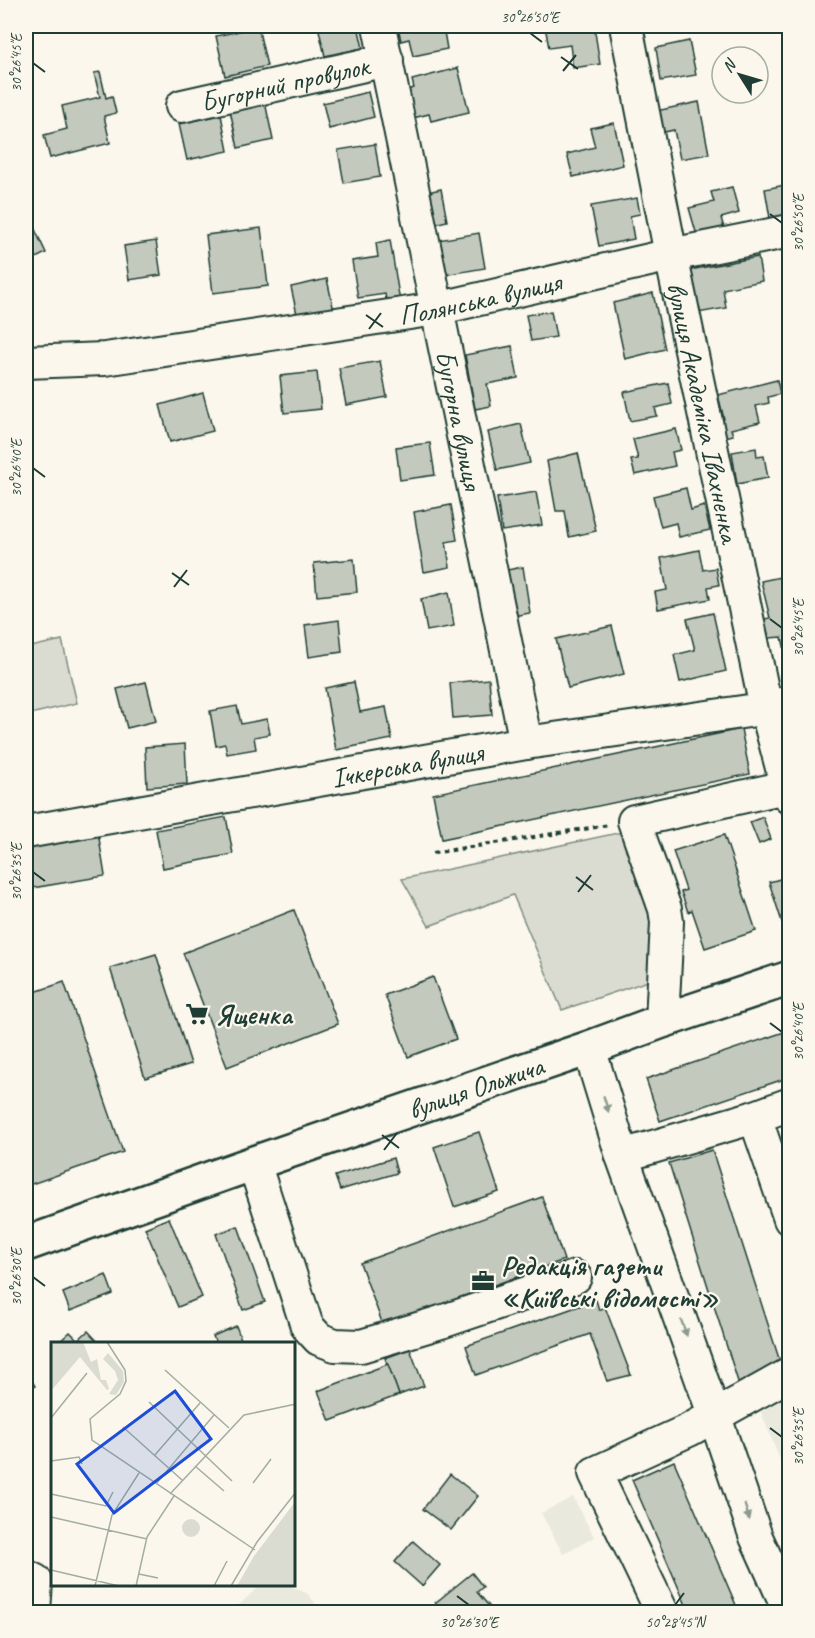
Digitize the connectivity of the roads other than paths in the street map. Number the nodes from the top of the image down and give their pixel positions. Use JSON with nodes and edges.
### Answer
{"nodes":[{"id":1,"x":379,"y":26,"type":"edge"},
{"id":2,"x":626,"y":26,"type":"edge"},
{"id":3,"x":387,"y":60,"type":"junction"},
{"id":4,"x":182,"y":106,"type":"dead end"},
{"id":5,"x":789,"y":231,"type":"edge"},
{"id":6,"x":670,"y":255,"type":"junction"},
{"id":7,"x":436,"y":309,"type":"junction"},
{"id":8,"x":26,"y":362,"type":"edge"},
{"id":9,"x":778,"y":705,"type":"edge"},
{"id":10,"x":526,"y":743,"type":"junction"},
{"id":11,"x":788,"y":793,"type":"edge"},
{"id":12,"x":26,"y":832,"type":"edge"},
{"id":13,"x":789,"y":978,"type":"edge"},
{"id":14,"x":662,"y":1021,"type":"junction"},
{"id":15,"x":589,"y":1048,"type":"junction"},
{"id":16,"x":789,"y":1104,"type":"edge"},
{"id":17,"x":755,"y":1117,"type":"junction"},
{"id":18,"x":622,"y":1156,"type":"junction"},
{"id":19,"x":254,"y":1163,"type":"junction"},
{"id":20,"x":789,"y":1220,"type":"edge"},
{"id":21,"x":26,"y":1244,"type":"edge"},
{"id":22,"x":574,"y":1277,"type":"dead end"},
{"id":23,"x":789,"y":1374,"type":"edge"},
{"id":24,"x":716,"y":1417,"type":"junction"},
{"id":25,"x":31,"y":1579,"type":"edge"},
{"id":26,"x":34,"y":1612,"type":"edge"},
{"id":27,"x":662,"y":1612,"type":"edge"},
{"id":28,"x":789,"y":1612,"type":"edge"}],
"edges":[{"from":1,"to":3,"type":"street","name":"Бугорна вулиця"},
{"from":2,"to":6,"type":"street","name":"вулиця Академіка Івахненка"},
{"from":3,"to":4,"type":"street","name":"Бугорний провулок"},
{"from":3,"to":7,"type":"street","name":"Бугорна вулиця"},
{"from":5,"to":6,"type":"street","name":"Полянська вулиця"},
{"from":6,"to":7,"type":"street","name":"Полянська вулиця"},
{"from":6,"to":9,"type":"street","name":"вулиця Академіка Івахненка"},
{"from":7,"to":8,"type":"street","name":"Полянська вулиця"},
{"from":7,"to":10,"type":"street","name":"Бугорна вулиця"},
{"from":9,"to":10,"type":"street","name":"Ічкерська вулиця"},
{"from":9,"to":11,"type":"street","name":"вулиця Академіка Івахненка"},
{"from":10,"to":12,"type":"street","name":"Ічкерська вулиця"},
{"from":11,"to":14,"type":"street"},
{"from":13,"to":14,"type":"main road","name":"вулиця Ольжича"},
{"from":14,"to":15,"type":"main road","name":"вулиця Ольжича"},
{"from":15,"to":18,"type":"street","one_way":true},
{"from":15,"to":19,"type":"main road","name":"вулиця Ольжича"},
{"from":16,"to":17,"type":"street"},
{"from":17,"to":18,"type":"street"},
{"from":17,"to":20,"type":"street"},
{"from":18,"to":24,"type":"street","one_way":true},
{"from":19,"to":21,"type":"main road","name":"вулиця Ольжича"},
{"from":19,"to":22,"type":"street"},
{"from":23,"to":24,"type":"street"},
{"from":24,"to":27,"type":"street"},
{"from":24,"to":28,"type":"street","one_way":true},
{"from":25,"to":26,"type":"street"}]}
